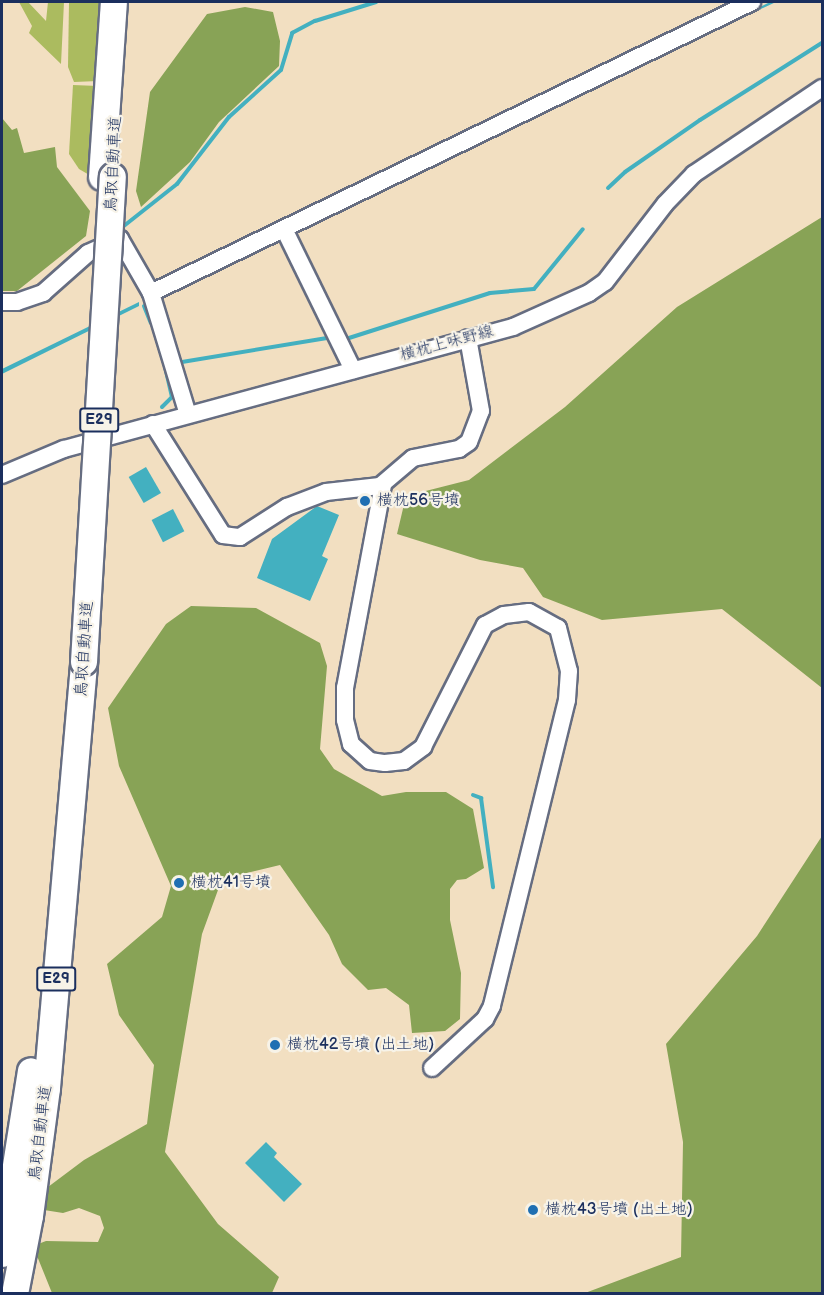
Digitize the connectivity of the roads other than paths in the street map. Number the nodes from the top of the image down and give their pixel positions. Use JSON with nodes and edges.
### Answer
{"nodes":[{"id":1,"x":114,"y":2,"type":"edge"},
{"id":2,"x":124,"y":2,"type":"edge"},
{"id":3,"x":753,"y":2,"type":"edge"},
{"id":4,"x":822,"y":88,"type":"edge"},
{"id":5,"x":108,"y":177,"type":"junction"},
{"id":6,"x":284,"y":229,"type":"junction"},
{"id":7,"x":151,"y":293,"type":"junction"},
{"id":8,"x":2,"y":302,"type":"edge"},
{"id":9,"x":468,"y":338,"type":"junction"},
{"id":10,"x":353,"y":370,"type":"junction"},
{"id":11,"x":188,"y":415,"type":"junction"},
{"id":12,"x":153,"y":424,"type":"junction"},
{"id":13,"x":2,"y":475,"type":"edge"},
{"id":14,"x":382,"y":485,"type":"junction"},
{"id":15,"x":79,"y":661,"type":"junction"},
{"id":16,"x":432,"y":1068,"type":"dead end"},
{"id":17,"x":2,"y":1254,"type":"edge"},
{"id":18,"x":15,"y":1293,"type":"edge"}],
"edges":[{"from":1,"to":5,"type":"highway","name":"鳥取自動車道","number":"E29"},
{"from":2,"to":5,"type":"highway","name":"鳥取自動車道","number":"E29"},
{"from":3,"to":6,"type":"street"},
{"from":4,"to":9,"type":"street","name":"横枕上味野線"},
{"from":5,"to":15,"type":"highway","name":"鳥取自動車道","number":"E29"},
{"from":6,"to":7,"type":"street"},
{"from":6,"to":10,"type":"street"},
{"from":7,"to":8,"type":"street"},
{"from":7,"to":11,"type":"street"},
{"from":9,"to":10,"type":"street","name":"横枕上味野線"},
{"from":9,"to":14,"type":"street"},
{"from":10,"to":11,"type":"street","name":"横枕上味野線"},
{"from":11,"to":12,"type":"street","name":"横枕上味野線"},
{"from":12,"to":13,"type":"street","name":"横枕上味野線"},
{"from":12,"to":14,"type":"street"},
{"from":14,"to":16,"type":"street"},
{"from":15,"to":17,"type":"highway","name":"鳥取自動車道","number":"E29"},
{"from":15,"to":18,"type":"highway","name":"鳥取自動車道","number":"E29"}]}
